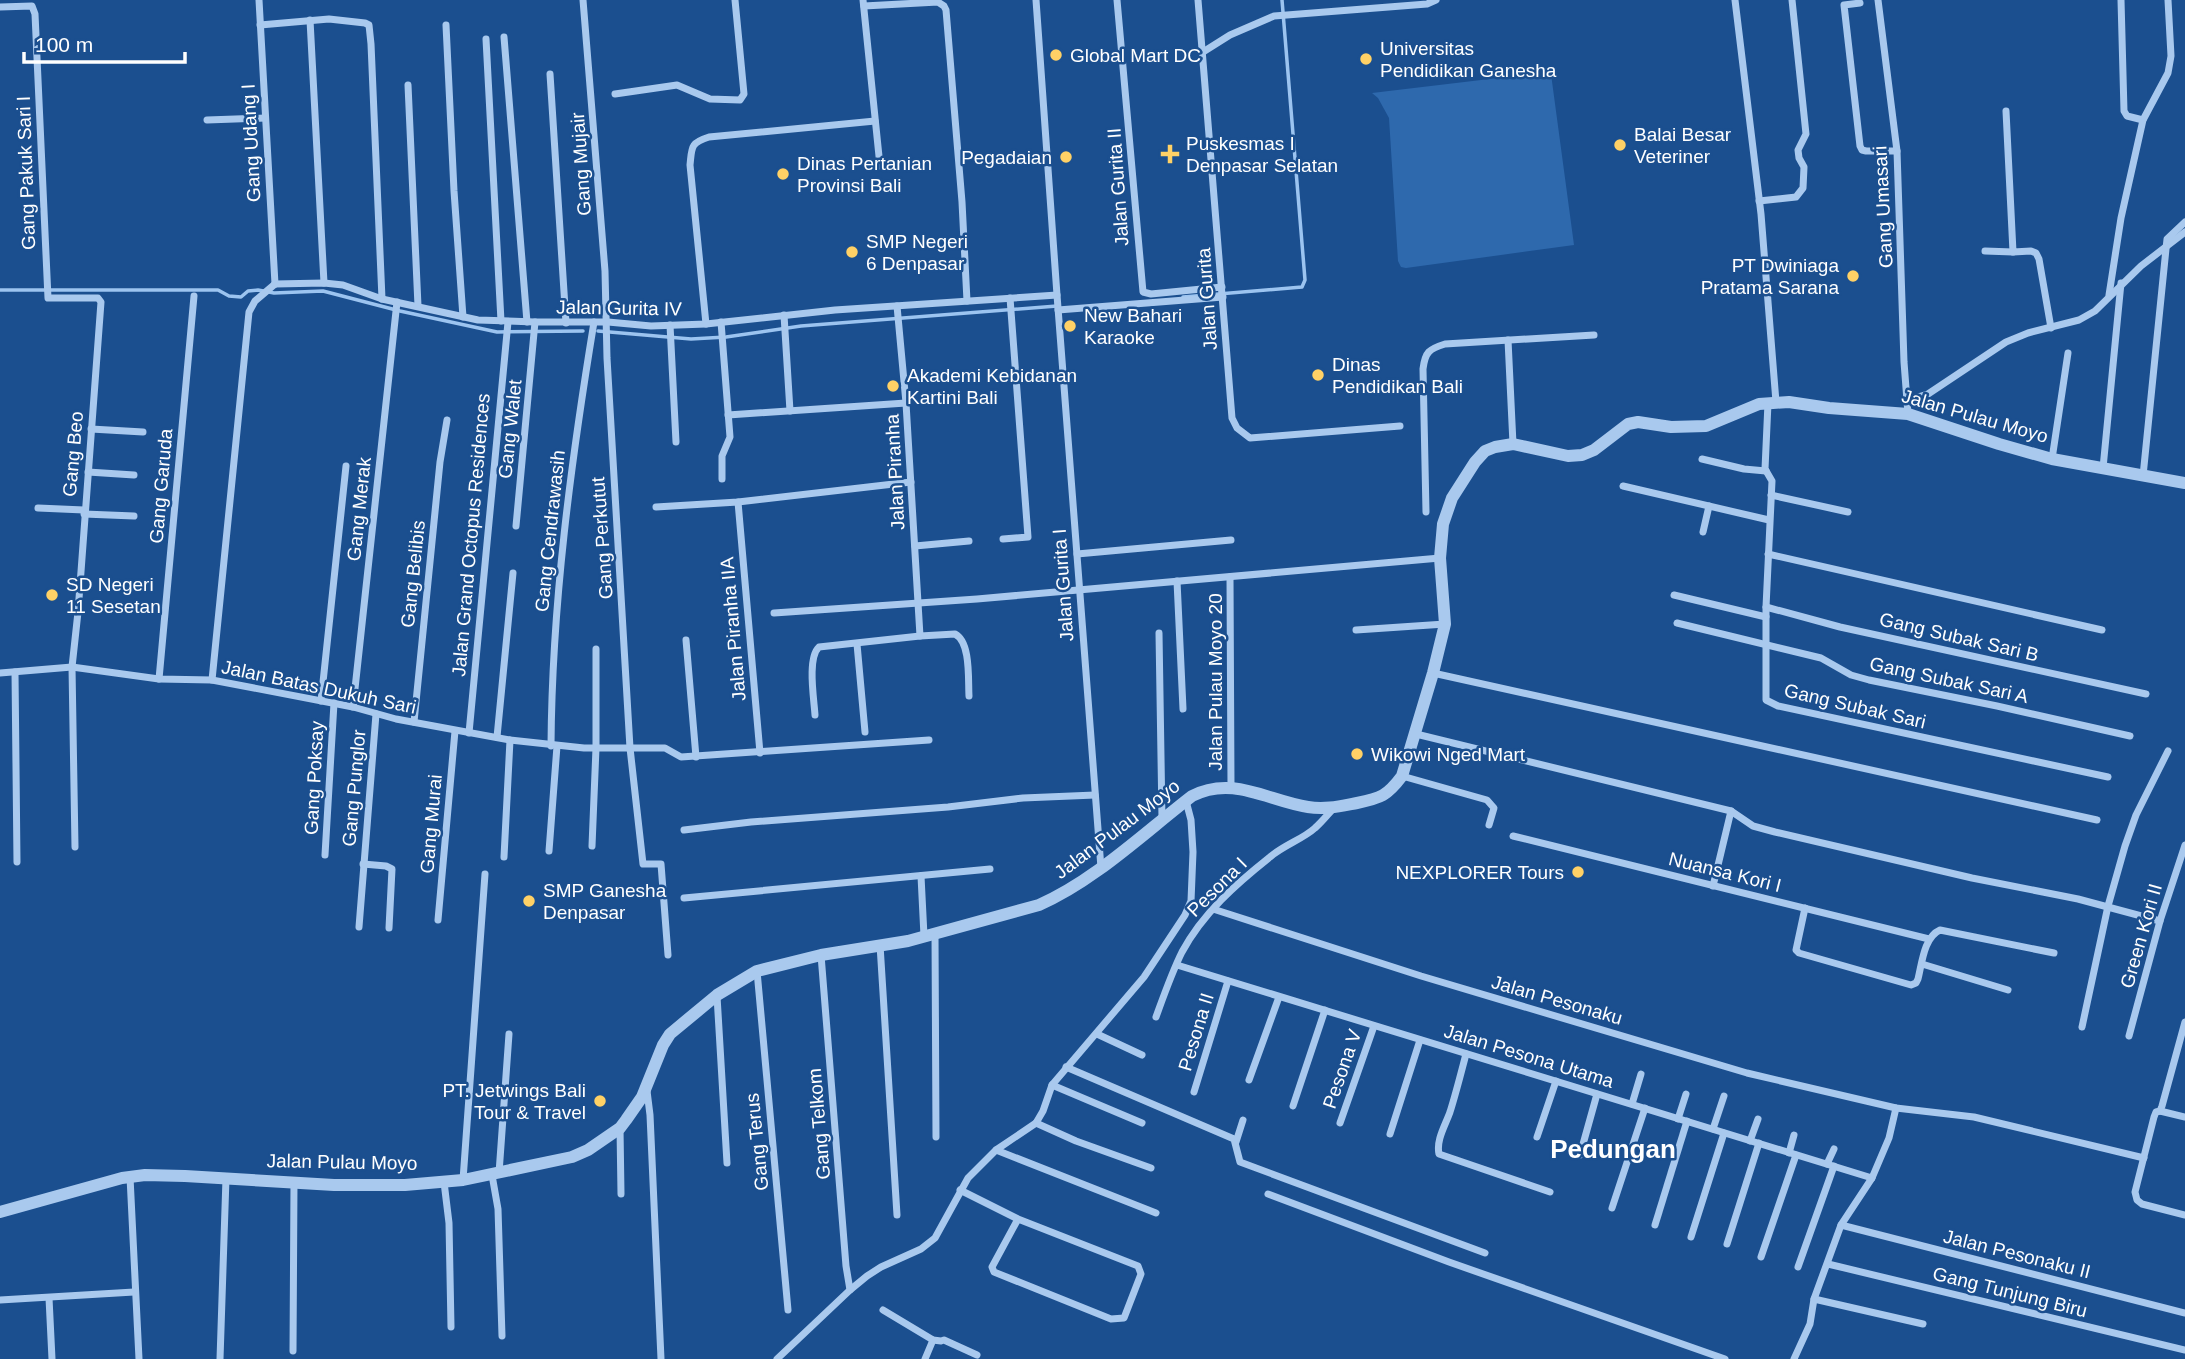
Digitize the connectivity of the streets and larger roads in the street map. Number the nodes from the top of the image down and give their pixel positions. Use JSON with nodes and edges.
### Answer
{"nodes":[{"id":1,"x":259,"y":0,"type":"edge"},
{"id":2,"x":583,"y":0,"type":"edge"},
{"id":3,"x":735,"y":0,"type":"edge"},
{"id":4,"x":1036,"y":0,"type":"edge"},
{"id":5,"x":1117,"y":0,"type":"edge"},
{"id":6,"x":1198,"y":0,"type":"edge"},
{"id":7,"x":1436,"y":0,"type":"edge"},
{"id":8,"x":1735,"y":0,"type":"edge"},
{"id":9,"x":1792,"y":0,"type":"edge"},
{"id":10,"x":1878,"y":0,"type":"edge"},
{"id":11,"x":2121,"y":0,"type":"edge"},
{"id":12,"x":2168,"y":0,"type":"edge"},
{"id":13,"x":864,"y":3,"type":"edge"},
{"id":14,"x":1844,"y":3,"type":"edge"},
{"id":15,"x":1860,"y":3,"type":"dead end"},
{"id":16,"x":0,"y":7,"type":"edge"},
{"id":17,"x":310,"y":20,"type":"junction"},
{"id":18,"x":260,"y":25,"type":"junction"},
{"id":19,"x":446,"y":25,"type":"dead end"},
{"id":20,"x":504,"y":37,"type":"dead end"},
{"id":21,"x":486,"y":39,"type":"dead end"},
{"id":22,"x":1203,"y":52,"type":"junction"},
{"id":23,"x":550,"y":74,"type":"dead end"},
{"id":24,"x":408,"y":85,"type":"dead end"},
{"id":25,"x":615,"y":94,"type":"dead end"},
{"id":26,"x":2006,"y":111,"type":"dead end"},
{"id":27,"x":265,"y":118,"type":"junction"},
{"id":28,"x":207,"y":120,"type":"dead end"},
{"id":29,"x":2143,"y":120,"type":"junction"},
{"id":30,"x":875,"y":121,"type":"junction"},
{"id":31,"x":1896,"y":151,"type":"junction"},
{"id":32,"x":880,"y":166,"type":"dead end"},
{"id":33,"x":1759,"y":201,"type":"junction"},
{"id":34,"x":2185,"y":222,"type":"edge"},
{"id":35,"x":2185,"y":232,"type":"edge"},
{"id":36,"x":2168,"y":246,"type":"junction"},
{"id":37,"x":1984,"y":251,"type":"dead end"},
{"id":38,"x":2013,"y":251,"type":"junction"},
{"id":39,"x":324,"y":283,"type":"junction"},
{"id":40,"x":2122,"y":283,"type":"junction"},
{"id":41,"x":273,"y":285,"type":"junction"},
{"id":42,"x":1222,"y":292,"type":"junction"},
{"id":43,"x":47,"y":296,"type":"joint"},
{"id":44,"x":194,"y":296,"type":"dead end"},
{"id":45,"x":2109,"y":296,"type":"junction"},
{"id":46,"x":1161,"y":298,"type":"junction"},
{"id":47,"x":382,"y":299,"type":"junction"},
{"id":48,"x":967,"y":301,"type":"junction"},
{"id":49,"x":1011,"y":301,"type":"junction"},
{"id":50,"x":1057,"y":304,"type":"junction"},
{"id":51,"x":418,"y":306,"type":"junction"},
{"id":52,"x":396,"y":309,"type":"junction"},
{"id":53,"x":898,"y":309,"type":"junction"},
{"id":54,"x":463,"y":317,"type":"junction"},
{"id":55,"x":784,"y":318,"type":"junction"},
{"id":56,"x":506,"y":322,"type":"junction"},
{"id":57,"x":594,"y":322,"type":"junction"},
{"id":58,"x":566,"y":323,"type":"junction"},
{"id":59,"x":608,"y":323,"type":"junction"},
{"id":60,"x":721,"y":323,"type":"junction"},
{"id":61,"x":706,"y":324,"type":"junction"},
{"id":62,"x":533,"y":326,"type":"junction"},
{"id":63,"x":670,"y":327,"type":"junction"},
{"id":64,"x":2051,"y":328,"type":"junction"},
{"id":65,"x":1594,"y":335,"type":"dead end"},
{"id":66,"x":1508,"y":340,"type":"junction"},
{"id":67,"x":2068,"y":353,"type":"dead end"},
{"id":68,"x":906,"y":403,"type":"junction"},
{"id":69,"x":1770,"y":404,"type":"junction"},
{"id":70,"x":1907,"y":407,"type":"junction"},
{"id":71,"x":790,"y":411,"type":"junction"},
{"id":72,"x":729,"y":415,"type":"junction"},
{"id":73,"x":447,"y":424,"type":"dead end"},
{"id":74,"x":1401,"y":426,"type":"dead end"},
{"id":75,"x":91,"y":429,"type":"junction"},
{"id":76,"x":143,"y":432,"type":"dead end"},
{"id":77,"x":676,"y":442,"type":"dead end"},
{"id":78,"x":1513,"y":444,"type":"junction"},
{"id":79,"x":2052,"y":458,"type":"junction"},
{"id":80,"x":1702,"y":459,"type":"dead end"},
{"id":81,"x":346,"y":466,"type":"dead end"},
{"id":82,"x":2103,"y":469,"type":"junction"},
{"id":83,"x":1766,"y":471,"type":"junction"},
{"id":84,"x":88,"y":472,"type":"junction"},
{"id":85,"x":134,"y":475,"type":"dead end"},
{"id":86,"x":2143,"y":476,"type":"junction"},
{"id":87,"x":722,"y":479,"type":"dead end"},
{"id":88,"x":911,"y":482,"type":"junction"},
{"id":89,"x":2185,"y":483,"type":"edge"},
{"id":90,"x":1623,"y":486,"type":"dead end"},
{"id":91,"x":1771,"y":495,"type":"junction"},
{"id":92,"x":738,"y":502,"type":"junction"},
{"id":93,"x":656,"y":506,"type":"dead end"},
{"id":94,"x":1709,"y":506,"type":"junction"},
{"id":95,"x":38,"y":508,"type":"dead end"},
{"id":96,"x":84,"y":512,"type":"junction"},
{"id":97,"x":1426,"y":512,"type":"dead end"},
{"id":98,"x":1848,"y":512,"type":"dead end"},
{"id":99,"x":134,"y":516,"type":"dead end"},
{"id":100,"x":1769,"y":520,"type":"junction"},
{"id":101,"x":516,"y":526,"type":"dead end"},
{"id":102,"x":1703,"y":532,"type":"dead end"},
{"id":103,"x":1003,"y":540,"type":"dead end"},
{"id":104,"x":1231,"y":540,"type":"dead end"},
{"id":105,"x":969,"y":541,"type":"dead end"},
{"id":106,"x":915,"y":546,"type":"junction"},
{"id":107,"x":1077,"y":554,"type":"junction"},
{"id":108,"x":1768,"y":554,"type":"junction"},
{"id":109,"x":1440,"y":558,"type":"junction"},
{"id":110,"x":513,"y":573,"type":"dead end"},
{"id":111,"x":1230,"y":577,"type":"junction"},
{"id":112,"x":1177,"y":581,"type":"junction"},
{"id":113,"x":1080,"y":589,"type":"junction"},
{"id":114,"x":1674,"y":595,"type":"dead end"},
{"id":115,"x":918,"y":602,"type":"junction"},
{"id":116,"x":1766,"y":607,"type":"junction"},
{"id":117,"x":774,"y":613,"type":"dead end"},
{"id":118,"x":1766,"y":617,"type":"junction"},
{"id":119,"x":1677,"y":623,"type":"dead end"},
{"id":120,"x":1445,"y":624,"type":"junction"},
{"id":121,"x":1356,"y":629,"type":"dead end"},
{"id":122,"x":2102,"y":631,"type":"dead end"},
{"id":123,"x":1159,"y":633,"type":"dead end"},
{"id":124,"x":920,"y":636,"type":"junction"},
{"id":125,"x":686,"y":640,"type":"dead end"},
{"id":126,"x":857,"y":644,"type":"junction"},
{"id":127,"x":1766,"y":644,"type":"junction"},
{"id":128,"x":596,"y":649,"type":"dead end"},
{"id":129,"x":72,"y":667,"type":"junction"},
{"id":130,"x":15,"y":672,"type":"junction"},
{"id":131,"x":0,"y":673,"type":"edge"},
{"id":132,"x":1433,"y":673,"type":"junction"},
{"id":133,"x":159,"y":679,"type":"junction"},
{"id":134,"x":212,"y":680,"type":"junction"},
{"id":135,"x":2146,"y":694,"type":"dead end"},
{"id":136,"x":969,"y":696,"type":"dead end"},
{"id":137,"x":321,"y":701,"type":"junction"},
{"id":138,"x":334,"y":703,"type":"junction"},
{"id":139,"x":353,"y":707,"type":"junction"},
{"id":140,"x":1183,"y":709,"type":"dead end"},
{"id":141,"x":376,"y":714,"type":"junction"},
{"id":142,"x":815,"y":715,"type":"dead end"},
{"id":143,"x":414,"y":723,"type":"junction"},
{"id":144,"x":455,"y":730,"type":"junction"},
{"id":145,"x":865,"y":732,"type":"dead end"},
{"id":146,"x":469,"y":733,"type":"junction"},
{"id":147,"x":1416,"y":734,"type":"junction"},
{"id":148,"x":2130,"y":736,"type":"dead end"},
{"id":149,"x":496,"y":737,"type":"junction"},
{"id":150,"x":510,"y":740,"type":"junction"},
{"id":151,"x":929,"y":740,"type":"dead end"},
{"id":152,"x":554,"y":746,"type":"junction"},
{"id":153,"x":596,"y":748,"type":"junction"},
{"id":154,"x":630,"y":748,"type":"junction"},
{"id":155,"x":2168,"y":751,"type":"dead end"},
{"id":156,"x":760,"y":753,"type":"junction"},
{"id":157,"x":696,"y":757,"type":"junction"},
{"id":158,"x":1402,"y":776,"type":"junction"},
{"id":159,"x":2108,"y":777,"type":"dead end"},
{"id":160,"x":1231,"y":786,"type":"junction"},
{"id":161,"x":1095,"y":795,"type":"junction"},
{"id":162,"x":1186,"y":801,"type":"junction"},
{"id":163,"x":1334,"y":807,"type":"junction"},
{"id":164,"x":1731,"y":811,"type":"junction"},
{"id":165,"x":1162,"y":820,"type":"junction"},
{"id":166,"x":2097,"y":820,"type":"dead end"},
{"id":167,"x":1489,"y":825,"type":"dead end"},
{"id":168,"x":684,"y":830,"type":"dead end"},
{"id":169,"x":1513,"y":836,"type":"dead end"},
{"id":170,"x":2185,"y":845,"type":"edge"},
{"id":171,"x":592,"y":846,"type":"dead end"},
{"id":172,"x":75,"y":847,"type":"dead end"},
{"id":173,"x":549,"y":851,"type":"dead end"},
{"id":174,"x":326,"y":855,"type":"dead end"},
{"id":175,"x":503,"y":857,"type":"dead end"},
{"id":176,"x":17,"y":862,"type":"dead end"},
{"id":177,"x":363,"y":864,"type":"junction"},
{"id":178,"x":1101,"y":867,"type":"junction"},
{"id":179,"x":990,"y":869,"type":"dead end"},
{"id":180,"x":485,"y":874,"type":"dead end"},
{"id":181,"x":921,"y":876,"type":"junction"},
{"id":182,"x":1713,"y":886,"type":"junction"},
{"id":183,"x":684,"y":898,"type":"dead end"},
{"id":184,"x":2108,"y":906,"type":"junction"},
{"id":185,"x":1805,"y":908,"type":"junction"},
{"id":186,"x":1213,"y":909,"type":"junction"},
{"id":187,"x":438,"y":920,"type":"dead end"},
{"id":188,"x":2160,"y":921,"type":"junction"},
{"id":189,"x":359,"y":927,"type":"dead end"},
{"id":190,"x":389,"y":928,"type":"dead end"},
{"id":191,"x":930,"y":935,"type":"junction"},
{"id":192,"x":1929,"y":939,"type":"junction"},
{"id":193,"x":880,"y":945,"type":"junction"},
{"id":194,"x":2054,"y":953,"type":"dead end"},
{"id":195,"x":668,"y":955,"type":"dead end"},
{"id":196,"x":821,"y":955,"type":"junction"},
{"id":197,"x":1922,"y":964,"type":"junction"},
{"id":198,"x":1177,"y":965,"type":"junction"},
{"id":199,"x":757,"y":971,"type":"junction"},
{"id":200,"x":1228,"y":981,"type":"junction"},
{"id":201,"x":2008,"y":990,"type":"dead end"},
{"id":202,"x":717,"y":995,"type":"junction"},
{"id":203,"x":1279,"y":997,"type":"junction"},
{"id":204,"x":1325,"y":1010,"type":"junction"},
{"id":205,"x":1156,"y":1017,"type":"dead end"},
{"id":206,"x":2185,"y":1022,"type":"edge"},
{"id":207,"x":1374,"y":1026,"type":"junction"},
{"id":208,"x":2082,"y":1027,"type":"dead end"},
{"id":209,"x":509,"y":1034,"type":"dead end"},
{"id":210,"x":1097,"y":1034,"type":"junction"},
{"id":211,"x":2129,"y":1036,"type":"dead end"},
{"id":212,"x":1420,"y":1040,"type":"junction"},
{"id":213,"x":1466,"y":1054,"type":"junction"},
{"id":214,"x":1142,"y":1055,"type":"dead end"},
{"id":215,"x":1066,"y":1067,"type":"junction"},
{"id":216,"x":1640,"y":1074,"type":"dead end"},
{"id":217,"x":1249,"y":1080,"type":"dead end"},
{"id":218,"x":1556,"y":1081,"type":"junction"},
{"id":219,"x":1052,"y":1085,"type":"junction"},
{"id":220,"x":646,"y":1087,"type":"junction"},
{"id":221,"x":1194,"y":1092,"type":"dead end"},
{"id":222,"x":1597,"y":1094,"type":"junction"},
{"id":223,"x":1686,"y":1094,"type":"dead end"},
{"id":224,"x":1724,"y":1096,"type":"dead end"},
{"id":225,"x":1632,"y":1104,"type":"junction"},
{"id":226,"x":1293,"y":1105,"type":"dead end"},
{"id":227,"x":1645,"y":1108,"type":"junction"},
{"id":228,"x":1896,"y":1108,"type":"junction"},
{"id":229,"x":2160,"y":1111,"type":"junction"},
{"id":230,"x":2185,"y":1117,"type":"edge"},
{"id":231,"x":1758,"y":1119,"type":"dead end"},
{"id":232,"x":1244,"y":1120,"type":"dead end"},
{"id":233,"x":1683,"y":1120,"type":"junction"},
{"id":234,"x":1036,"y":1123,"type":"junction"},
{"id":235,"x":1142,"y":1123,"type":"dead end"},
{"id":236,"x":1340,"y":1124,"type":"dead end"},
{"id":237,"x":620,"y":1128,"type":"junction"},
{"id":238,"x":1713,"y":1129,"type":"junction"},
{"id":239,"x":1724,"y":1133,"type":"junction"},
{"id":240,"x":1390,"y":1134,"type":"dead end"},
{"id":241,"x":1794,"y":1135,"type":"dead end"},
{"id":242,"x":1537,"y":1136,"type":"dead end"},
{"id":243,"x":936,"y":1137,"type":"dead end"},
{"id":244,"x":1750,"y":1141,"type":"junction"},
{"id":245,"x":1236,"y":1142,"type":"junction"},
{"id":246,"x":1759,"y":1143,"type":"junction"},
{"id":247,"x":1834,"y":1149,"type":"dead end"},
{"id":248,"x":996,"y":1150,"type":"junction"},
{"id":249,"x":1792,"y":1154,"type":"junction"},
{"id":250,"x":1580,"y":1155,"type":"dead end"},
{"id":251,"x":2144,"y":1158,"type":"junction"},
{"id":252,"x":727,"y":1163,"type":"dead end"},
{"id":253,"x":1830,"y":1165,"type":"junction"},
{"id":254,"x":1151,"y":1168,"type":"dead end"},
{"id":255,"x":496,"y":1174,"type":"junction"},
{"id":256,"x":130,"y":1177,"type":"junction"},
{"id":257,"x":226,"y":1178,"type":"junction"},
{"id":258,"x":1872,"y":1178,"type":"junction"},
{"id":259,"x":463,"y":1180,"type":"junction"},
{"id":260,"x":294,"y":1182,"type":"junction"},
{"id":261,"x":444,"y":1182,"type":"junction"},
{"id":262,"x":960,"y":1190,"type":"junction"},
{"id":263,"x":1550,"y":1192,"type":"dead end"},
{"id":264,"x":621,"y":1194,"type":"dead end"},
{"id":265,"x":1268,"y":1194,"type":"dead end"},
{"id":266,"x":1612,"y":1208,"type":"dead end"},
{"id":267,"x":0,"y":1212,"type":"edge"},
{"id":268,"x":1156,"y":1213,"type":"dead end"},
{"id":269,"x":898,"y":1215,"type":"dead end"},
{"id":270,"x":2185,"y":1215,"type":"edge"},
{"id":271,"x":1018,"y":1219,"type":"junction"},
{"id":272,"x":1655,"y":1225,"type":"dead end"},
{"id":273,"x":1841,"y":1225,"type":"junction"},
{"id":274,"x":1691,"y":1237,"type":"dead end"},
{"id":275,"x":1727,"y":1244,"type":"dead end"},
{"id":276,"x":1485,"y":1252,"type":"dead end"},
{"id":277,"x":1761,"y":1257,"type":"dead end"},
{"id":278,"x":1828,"y":1264,"type":"junction"},
{"id":279,"x":1798,"y":1266,"type":"dead end"},
{"id":280,"x":850,"y":1290,"type":"junction"},
{"id":281,"x":134,"y":1292,"type":"junction"},
{"id":282,"x":49,"y":1298,"type":"junction"},
{"id":283,"x":1814,"y":1299,"type":"junction"},
{"id":284,"x":0,"y":1300,"type":"edge"},
{"id":285,"x":788,"y":1310,"type":"dead end"},
{"id":286,"x":883,"y":1310,"type":"dead end"},
{"id":287,"x":2185,"y":1313,"type":"edge"},
{"id":288,"x":1923,"y":1324,"type":"dead end"},
{"id":289,"x":452,"y":1327,"type":"dead end"},
{"id":290,"x":502,"y":1336,"type":"dead end"},
{"id":291,"x":933,"y":1340,"type":"junction"},
{"id":292,"x":2185,"y":1350,"type":"edge"},
{"id":293,"x":293,"y":1351,"type":"dead end"},
{"id":294,"x":977,"y":1355,"type":"dead end"},
{"id":295,"x":52,"y":1359,"type":"edge"},
{"id":296,"x":139,"y":1359,"type":"edge"},
{"id":297,"x":220,"y":1359,"type":"edge"},
{"id":298,"x":661,"y":1359,"type":"edge"},
{"id":299,"x":777,"y":1359,"type":"edge"},
{"id":300,"x":925,"y":1359,"type":"edge"},
{"id":301,"x":1725,"y":1359,"type":"edge"},
{"id":302,"x":1794,"y":1359,"type":"edge"}],
"edges":[{"from":1,"to":18,"type":"street","name":"Gang Udang I"},
{"from":2,"to":59,"type":"street","name":"Gang Mujair"},
{"from":3,"to":25,"type":"street"},
{"from":4,"to":50,"type":"street","name":"Jalan Gurita I"},
{"from":5,"to":46,"type":"street","name":"Jalan Gurita II"},
{"from":6,"to":22,"type":"street","name":"Jalan Gurita"},
{"from":7,"to":22,"type":"street"},
{"from":8,"to":33,"type":"street","name":"Gang Subak Sari"},
{"from":9,"to":33,"type":"street"},
{"from":10,"to":31,"type":"street","name":"Gang Umasari"},
{"from":11,"to":29,"type":"street"},
{"from":12,"to":29,"type":"street"},
{"from":13,"to":30,"type":"street"},
{"from":13,"to":48,"type":"street"},
{"from":14,"to":15,"type":"street"},
{"from":14,"to":31,"type":"street"},
{"from":16,"to":43,"type":"street","name":"Gang Pakuk Sari I"},
{"from":17,"to":18,"type":"street"},
{"from":17,"to":39,"type":"street"},
{"from":17,"to":47,"type":"street"},
{"from":18,"to":27,"type":"street","name":"Gang Udang I"},
{"from":19,"to":54,"type":"street"},
{"from":20,"to":62,"type":"street","name":"Gang Walet"},
{"from":21,"to":56,"type":"street","name":"Jalan Grand Octopus Residences"},
{"from":22,"to":42,"type":"street","name":"Jalan Gurita"},
{"from":23,"to":58,"type":"street"},
{"from":24,"to":51,"type":"street"},
{"from":26,"to":38,"type":"street"},
{"from":27,"to":28,"type":"street"},
{"from":27,"to":41,"type":"street","name":"Gang Udang I"},
{"from":29,"to":45,"type":"street"},
{"from":30,"to":32,"type":"street"},
{"from":30,"to":61,"type":"street"},
{"from":31,"to":70,"type":"street","name":"Gang Umasari"},
{"from":33,"to":69,"type":"street","name":"Gang Subak Sari"},
{"from":34,"to":36,"type":"street"},
{"from":35,"to":36,"type":"street"},
{"from":36,"to":40,"type":"street"},
{"from":36,"to":86,"type":"street"},
{"from":37,"to":38,"type":"street"},
{"from":38,"to":64,"type":"street"},
{"from":39,"to":41,"type":"street","name":"Jalan Gurita IV"},
{"from":39,"to":47,"type":"street","name":"Jalan Gurita IV"},
{"from":40,"to":45,"type":"street"},
{"from":40,"to":82,"type":"street"},
{"from":41,"to":134,"type":"street"},
{"from":42,"to":46,"type":"street"},
{"from":42,"to":74,"type":"street","name":"Jalan Gurita"},
{"from":43,"to":75,"type":"street","name":"Gang Beo"},
{"from":44,"to":133,"type":"street","name":"Gang Garuda"},
{"from":45,"to":64,"type":"street"},
{"from":46,"to":50,"type":"street","name":"Jalan Gurita IV"},
{"from":47,"to":52,"type":"street","name":"Jalan Gurita IV"},
{"from":48,"to":49,"type":"street","name":"Jalan Gurita IV"},
{"from":48,"to":53,"type":"street","name":"Jalan Gurita IV"},
{"from":49,"to":50,"type":"street","name":"Jalan Gurita IV"},
{"from":49,"to":103,"type":"street"},
{"from":50,"to":107,"type":"street","name":"Jalan Gurita I"},
{"from":51,"to":52,"type":"street","name":"Jalan Gurita IV"},
{"from":51,"to":54,"type":"street","name":"Jalan Gurita IV"},
{"from":52,"to":139,"type":"street","name":"Gang Merak"},
{"from":53,"to":55,"type":"street","name":"Jalan Gurita IV"},
{"from":53,"to":68,"type":"street","name":"Jalan Piranha"},
{"from":54,"to":56,"type":"street","name":"Jalan Gurita IV"},
{"from":55,"to":60,"type":"street","name":"Jalan Gurita IV"},
{"from":55,"to":71,"type":"street"},
{"from":56,"to":62,"type":"street","name":"Jalan Gurita IV"},
{"from":56,"to":146,"type":"street","name":"Jalan Grand Octopus Residences"},
{"from":57,"to":58,"type":"street","name":"Jalan Gurita IV"},
{"from":57,"to":59,"type":"street","name":"Jalan Gurita IV"},
{"from":57,"to":152,"type":"street","name":"Gang Cendrawasih"},
{"from":58,"to":62,"type":"street","name":"Jalan Gurita IV"},
{"from":59,"to":63,"type":"street","name":"Jalan Gurita IV"},
{"from":59,"to":154,"type":"street","name":"Gang Perkutut"},
{"from":60,"to":61,"type":"street","name":"Jalan Gurita IV"},
{"from":60,"to":72,"type":"street"},
{"from":61,"to":63,"type":"street","name":"Jalan Gurita IV"},
{"from":62,"to":101,"type":"street","name":"Gang Walet"},
{"from":63,"to":77,"type":"street"},
{"from":64,"to":70,"type":"street"},
{"from":65,"to":66,"type":"street"},
{"from":66,"to":78,"type":"street"},
{"from":66,"to":97,"type":"street"},
{"from":67,"to":79,"type":"street"},
{"from":68,"to":71,"type":"street"},
{"from":68,"to":88,"type":"street","name":"Jalan Piranha"},
{"from":69,"to":70,"type":"street","name":"Jalan Pulau Moyo"},
{"from":69,"to":78,"type":"street","name":"Jalan Pulau Moyo"},
{"from":69,"to":83,"type":"street","name":"Gang Subak Sari"},
{"from":70,"to":79,"type":"street","name":"Jalan Pulau Moyo"},
{"from":71,"to":72,"type":"street"},
{"from":72,"to":87,"type":"street"},
{"from":73,"to":143,"type":"street","name":"Gang Belibis"},
{"from":75,"to":76,"type":"street"},
{"from":75,"to":84,"type":"street","name":"Gang Beo"},
{"from":78,"to":109,"type":"street"},
{"from":79,"to":82,"type":"street","name":"Jalan Pulau Moyo"},
{"from":80,"to":83,"type":"street"},
{"from":81,"to":137,"type":"street"},
{"from":82,"to":86,"type":"street","name":"Jalan Pulau Moyo"},
{"from":83,"to":91,"type":"street","name":"Gang Subak Sari"},
{"from":84,"to":85,"type":"street"},
{"from":84,"to":96,"type":"street","name":"Gang Beo"},
{"from":86,"to":89,"type":"street","name":"Jalan Pulau Moyo"},
{"from":88,"to":92,"type":"street"},
{"from":88,"to":106,"type":"street","name":"Jalan Piranha"},
{"from":90,"to":94,"type":"street"},
{"from":91,"to":98,"type":"street"},
{"from":91,"to":100,"type":"street","name":"Gang Subak Sari"},
{"from":92,"to":93,"type":"street"},
{"from":92,"to":156,"type":"street","name":"Jalan Piranha IIA"},
{"from":94,"to":100,"type":"street"},
{"from":94,"to":102,"type":"street"},
{"from":95,"to":96,"type":"street"},
{"from":96,"to":99,"type":"street"},
{"from":96,"to":129,"type":"street","name":"Gang Beo"},
{"from":100,"to":108,"type":"street","name":"Gang Subak Sari"},
{"from":104,"to":107,"type":"street"},
{"from":105,"to":106,"type":"street"},
{"from":106,"to":115,"type":"street","name":"Jalan Piranha"},
{"from":107,"to":113,"type":"street","name":"Jalan Gurita I"},
{"from":108,"to":116,"type":"street","name":"Gang Subak Sari"},
{"from":108,"to":122,"type":"street"},
{"from":109,"to":111,"type":"street"},
{"from":109,"to":120,"type":"street"},
{"from":110,"to":149,"type":"street"},
{"from":111,"to":112,"type":"street"},
{"from":111,"to":160,"type":"street","name":"Jalan Pulau Moyo 20"},
{"from":112,"to":113,"type":"street"},
{"from":112,"to":140,"type":"street"},
{"from":113,"to":115,"type":"street"},
{"from":113,"to":161,"type":"street","name":"Jalan Gurita I"},
{"from":114,"to":118,"type":"street"},
{"from":115,"to":117,"type":"street"},
{"from":115,"to":124,"type":"street","name":"Jalan Piranha"},
{"from":116,"to":118,"type":"street","name":"Gang Subak Sari"},
{"from":116,"to":135,"type":"street","name":"Gang Subak Sari B"},
{"from":118,"to":127,"type":"street","name":"Gang Subak Sari"},
{"from":119,"to":127,"type":"street","name":"Gang Subak Sari A"},
{"from":120,"to":121,"type":"street"},
{"from":120,"to":132,"type":"street"},
{"from":123,"to":165,"type":"street"},
{"from":124,"to":126,"type":"street"},
{"from":124,"to":136,"type":"street"},
{"from":125,"to":157,"type":"street"},
{"from":126,"to":142,"type":"street"},
{"from":126,"to":145,"type":"street"},
{"from":127,"to":148,"type":"street","name":"Gang Subak Sari A"},
{"from":127,"to":159,"type":"street","name":"Gang Subak Sari"},
{"from":128,"to":153,"type":"street"},
{"from":129,"to":130,"type":"street","name":"Jalan Batas Dukuh Sari"},
{"from":129,"to":133,"type":"street","name":"Jalan Batas Dukuh Sari"},
{"from":129,"to":172,"type":"street","name":"Gang Beo"},
{"from":130,"to":131,"type":"street","name":"Jalan Batas Dukuh Sari"},
{"from":130,"to":176,"type":"street"},
{"from":132,"to":147,"type":"street"},
{"from":132,"to":166,"type":"street"},
{"from":133,"to":134,"type":"street","name":"Jalan Batas Dukuh Sari"},
{"from":134,"to":137,"type":"street","name":"Jalan Batas Dukuh Sari"},
{"from":137,"to":138,"type":"street","name":"Jalan Batas Dukuh Sari"},
{"from":138,"to":139,"type":"street","name":"Jalan Batas Dukuh Sari"},
{"from":138,"to":174,"type":"street","name":"Gang Poksay"},
{"from":139,"to":141,"type":"street","name":"Jalan Batas Dukuh Sari"},
{"from":141,"to":143,"type":"street","name":"Jalan Batas Dukuh Sari"},
{"from":141,"to":177,"type":"street","name":"Gang Punglor"},
{"from":143,"to":144,"type":"street","name":"Jalan Batas Dukuh Sari"},
{"from":144,"to":146,"type":"street","name":"Jalan Batas Dukuh Sari"},
{"from":144,"to":187,"type":"street","name":"Gang Murai"},
{"from":146,"to":149,"type":"street","name":"Jalan Batas Dukuh Sari"},
{"from":147,"to":158,"type":"street"},
{"from":147,"to":164,"type":"street"},
{"from":149,"to":150,"type":"street","name":"Jalan Batas Dukuh Sari"},
{"from":150,"to":152,"type":"street","name":"Jalan Batas Dukuh Sari"},
{"from":150,"to":175,"type":"street"},
{"from":151,"to":156,"type":"street","name":"Jalan Batas Dukuh Sari"},
{"from":152,"to":153,"type":"street","name":"Jalan Batas Dukuh Sari"},
{"from":152,"to":173,"type":"street","name":"Gang Cendrawasih"},
{"from":153,"to":154,"type":"street","name":"Jalan Batas Dukuh Sari"},
{"from":153,"to":171,"type":"street"},
{"from":154,"to":157,"type":"street","name":"Jalan Batas Dukuh Sari"},
{"from":154,"to":195,"type":"street","name":"Gang Perkutut"},
{"from":155,"to":184,"type":"street"},
{"from":156,"to":157,"type":"street","name":"Jalan Batas Dukuh Sari"},
{"from":158,"to":163,"type":"street","name":"Jalan Pulau Moyo"},
{"from":158,"to":167,"type":"street"},
{"from":160,"to":162,"type":"street","name":"Jalan Pulau Moyo"},
{"from":160,"to":163,"type":"street","name":"Jalan Pulau Moyo"},
{"from":161,"to":168,"type":"street"},
{"from":161,"to":178,"type":"street","name":"Jalan Gurita I"},
{"from":162,"to":165,"type":"street","name":"Jalan Pulau Moyo"},
{"from":162,"to":210,"type":"street"},
{"from":163,"to":186,"type":"street","name":"Pesona I"},
{"from":164,"to":182,"type":"street"},
{"from":164,"to":184,"type":"street"},
{"from":165,"to":178,"type":"street","name":"Jalan Pulau Moyo"},
{"from":169,"to":182,"type":"street","name":"Nuansa Kori I"},
{"from":170,"to":188,"type":"street","name":"Green Kori II"},
{"from":177,"to":189,"type":"street","name":"Gang Punglor"},
{"from":177,"to":190,"type":"street","name":"Gang Punglor"},
{"from":178,"to":191,"type":"street","name":"Jalan Pulau Moyo"},
{"from":179,"to":181,"type":"street"},
{"from":180,"to":259,"type":"street"},
{"from":181,"to":183,"type":"street"},
{"from":181,"to":191,"type":"street"},
{"from":182,"to":185,"type":"street","name":"Nuansa Kori I"},
{"from":184,"to":188,"type":"street"},
{"from":184,"to":208,"type":"street"},
{"from":185,"to":192,"type":"street","name":"Nuansa Kori I"},
{"from":185,"to":197,"type":"street"},
{"from":186,"to":198,"type":"street","name":"Pesona I"},
{"from":186,"to":228,"type":"street","name":"Jalan Pesonaku"},
{"from":188,"to":211,"type":"street","name":"Green Kori II"},
{"from":191,"to":193,"type":"street","name":"Jalan Pulau Moyo"},
{"from":191,"to":243,"type":"street"},
{"from":192,"to":194,"type":"street"},
{"from":192,"to":197,"type":"street"},
{"from":193,"to":196,"type":"street","name":"Jalan Pulau Moyo"},
{"from":193,"to":269,"type":"street"},
{"from":196,"to":199,"type":"street","name":"Jalan Pulau Moyo"},
{"from":196,"to":280,"type":"street","name":"Gang Telkom"},
{"from":197,"to":201,"type":"street"},
{"from":198,"to":200,"type":"street","name":"Jalan Pesona Utama"},
{"from":198,"to":205,"type":"street","name":"Pesona I"},
{"from":199,"to":202,"type":"street","name":"Jalan Pulau Moyo"},
{"from":199,"to":285,"type":"street","name":"Gang Terus"},
{"from":200,"to":203,"type":"street","name":"Jalan Pesona Utama"},
{"from":200,"to":221,"type":"street","name":"Pesona II"},
{"from":202,"to":220,"type":"street","name":"Jalan Pulau Moyo"},
{"from":202,"to":252,"type":"street"},
{"from":203,"to":204,"type":"street","name":"Jalan Pesona Utama"},
{"from":203,"to":217,"type":"street"},
{"from":204,"to":207,"type":"street","name":"Jalan Pesona Utama"},
{"from":204,"to":226,"type":"street"},
{"from":206,"to":229,"type":"street"},
{"from":207,"to":212,"type":"street","name":"Jalan Pesona Utama"},
{"from":207,"to":236,"type":"street","name":"Pesona V"},
{"from":209,"to":255,"type":"street"},
{"from":210,"to":214,"type":"street"},
{"from":210,"to":215,"type":"street"},
{"from":212,"to":213,"type":"street","name":"Jalan Pesona Utama"},
{"from":212,"to":240,"type":"street"},
{"from":213,"to":218,"type":"street","name":"Jalan Pesona Utama"},
{"from":213,"to":263,"type":"street"},
{"from":215,"to":219,"type":"street"},
{"from":215,"to":245,"type":"street"},
{"from":216,"to":225,"type":"street"},
{"from":218,"to":222,"type":"street","name":"Jalan Pesona Utama"},
{"from":218,"to":242,"type":"street"},
{"from":219,"to":234,"type":"street"},
{"from":219,"to":235,"type":"street"},
{"from":220,"to":237,"type":"street","name":"Jalan Pulau Moyo"},
{"from":220,"to":298,"type":"street"},
{"from":222,"to":225,"type":"street","name":"Jalan Pesona Utama"},
{"from":222,"to":250,"type":"street"},
{"from":223,"to":233,"type":"street"},
{"from":224,"to":238,"type":"street"},
{"from":225,"to":227,"type":"street","name":"Jalan Pesona Utama"},
{"from":227,"to":233,"type":"street","name":"Jalan Pesona Utama"},
{"from":227,"to":266,"type":"street"},
{"from":228,"to":251,"type":"street","name":"Jalan Pesonaku"},
{"from":228,"to":258,"type":"street"},
{"from":229,"to":230,"type":"street"},
{"from":229,"to":251,"type":"street"},
{"from":231,"to":244,"type":"street"},
{"from":232,"to":245,"type":"street"},
{"from":233,"to":238,"type":"street","name":"Jalan Pesona Utama"},
{"from":233,"to":272,"type":"street"},
{"from":234,"to":248,"type":"street"},
{"from":234,"to":254,"type":"street"},
{"from":237,"to":255,"type":"street","name":"Jalan Pulau Moyo"},
{"from":237,"to":264,"type":"street"},
{"from":238,"to":239,"type":"street","name":"Jalan Pesona Utama"},
{"from":239,"to":244,"type":"street","name":"Jalan Pesona Utama"},
{"from":239,"to":274,"type":"street"},
{"from":241,"to":249,"type":"street"},
{"from":244,"to":246,"type":"street","name":"Jalan Pesona Utama"},
{"from":245,"to":276,"type":"street"},
{"from":246,"to":249,"type":"street","name":"Jalan Pesona Utama"},
{"from":246,"to":275,"type":"street"},
{"from":247,"to":253,"type":"street"},
{"from":248,"to":262,"type":"street"},
{"from":248,"to":268,"type":"street"},
{"from":249,"to":253,"type":"street","name":"Jalan Pesona Utama"},
{"from":249,"to":277,"type":"street"},
{"from":251,"to":270,"type":"street"},
{"from":253,"to":258,"type":"street","name":"Jalan Pesona Utama"},
{"from":253,"to":279,"type":"street"},
{"from":255,"to":259,"type":"street","name":"Jalan Pulau Moyo"},
{"from":255,"to":290,"type":"street"},
{"from":256,"to":257,"type":"street","name":"Jalan Pulau Moyo"},
{"from":256,"to":267,"type":"street","name":"Jalan Pulau Moyo"},
{"from":256,"to":281,"type":"street"},
{"from":257,"to":260,"type":"street","name":"Jalan Pulau Moyo"},
{"from":257,"to":297,"type":"street"},
{"from":258,"to":273,"type":"street"},
{"from":259,"to":261,"type":"street","name":"Jalan Pulau Moyo"},
{"from":260,"to":261,"type":"street","name":"Jalan Pulau Moyo"},
{"from":260,"to":293,"type":"street"},
{"from":261,"to":289,"type":"street"},
{"from":262,"to":271,"type":"street"},
{"from":262,"to":280,"type":"street"},
{"from":265,"to":301,"type":"street"},
{"from":271,"to":271,"type":"street"},
{"from":273,"to":278,"type":"street"},
{"from":273,"to":287,"type":"street","name":"Jalan Pesonaku II"},
{"from":278,"to":283,"type":"street"},
{"from":278,"to":292,"type":"street","name":"Gang Tunjung Biru"},
{"from":280,"to":299,"type":"street"},
{"from":281,"to":282,"type":"street"},
{"from":281,"to":296,"type":"street"},
{"from":282,"to":284,"type":"street"},
{"from":282,"to":295,"type":"street"},
{"from":283,"to":288,"type":"street"},
{"from":283,"to":302,"type":"street"},
{"from":286,"to":291,"type":"street"},
{"from":291,"to":294,"type":"street"},
{"from":291,"to":300,"type":"street"}]}
